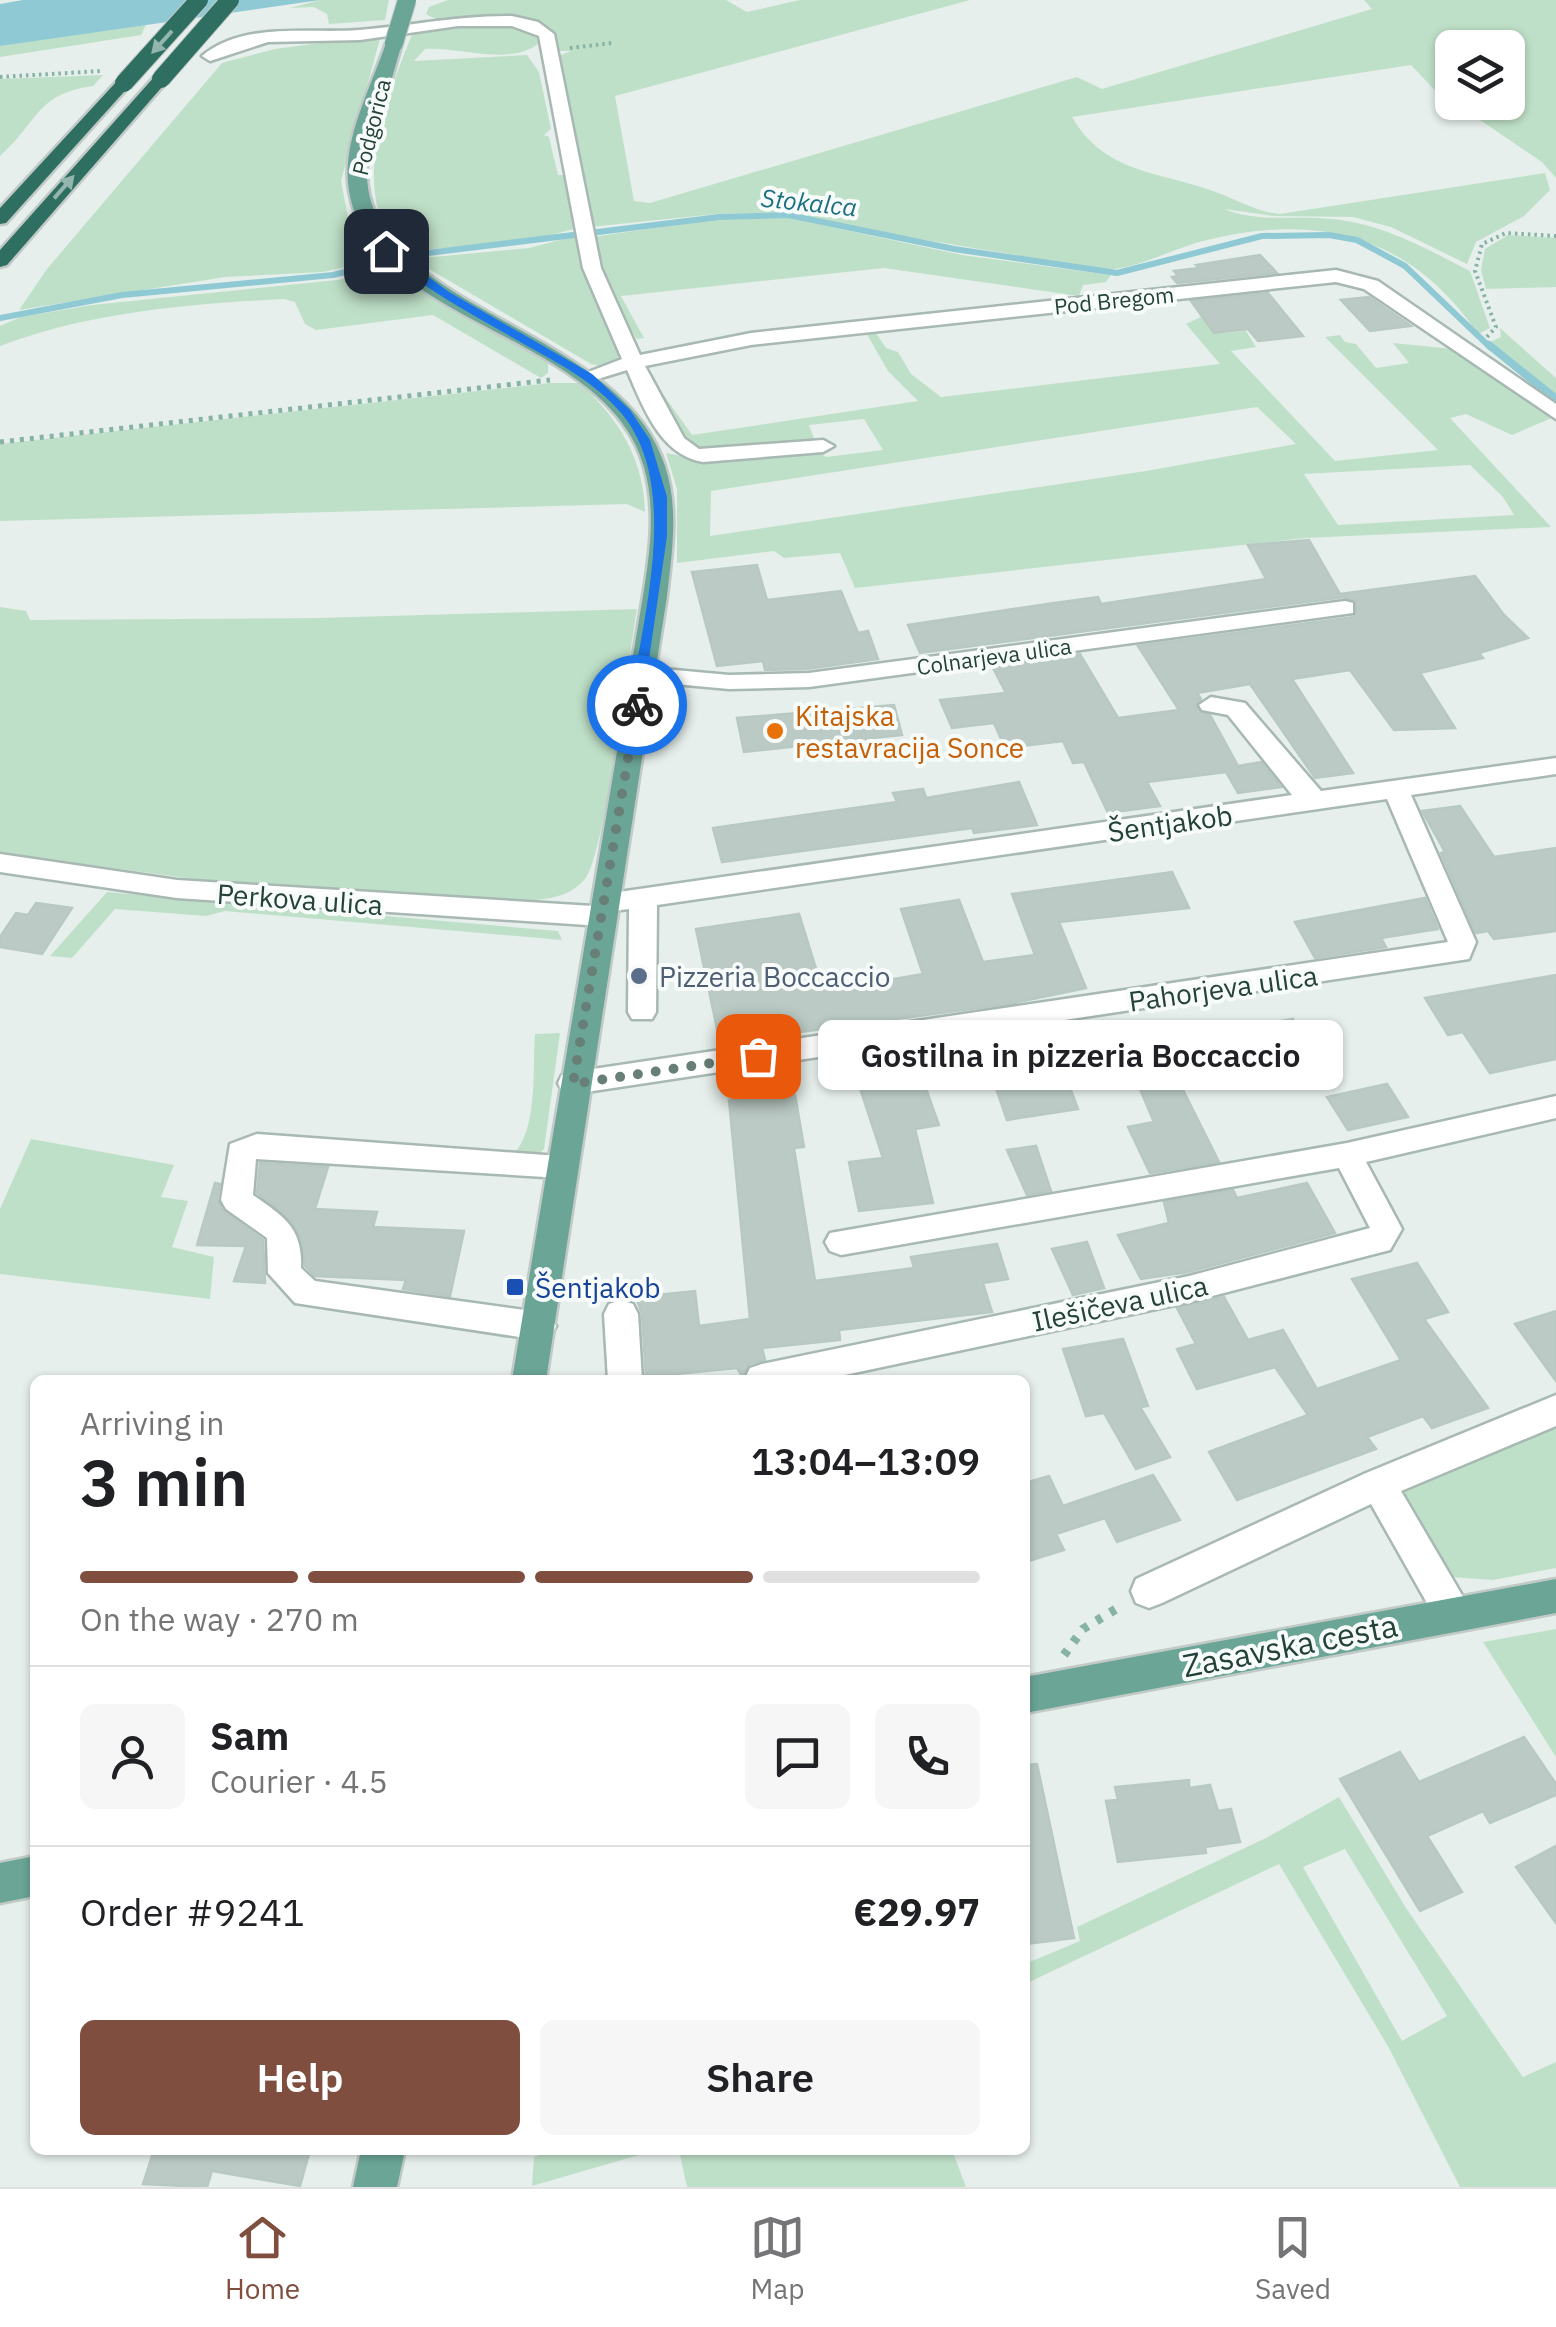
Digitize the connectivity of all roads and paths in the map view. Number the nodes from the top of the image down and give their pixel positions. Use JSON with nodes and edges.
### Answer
{"nodes":[{"id":1,"x":199,"y":0,"type":"edge"},
{"id":2,"x":230,"y":0,"type":"edge"},
{"id":3,"x":407,"y":0,"type":"edge"},
{"id":4,"x":612,"y":43,"type":"dead end"},
{"id":5,"x":549,"y":51,"type":"junction"},
{"id":6,"x":210,"y":56,"type":"dead end"},
{"id":7,"x":101,"y":71,"type":"dead end"},
{"id":8,"x":0,"y":77,"type":"edge"},
{"id":9,"x":0,"y":219,"type":"edge"},
{"id":10,"x":1556,"y":236,"type":"edge"},
{"id":11,"x":0,"y":261,"type":"edge"},
{"id":12,"x":1489,"y":337,"type":"dead end"},
{"id":13,"x":633,"y":362,"type":"junction"},
{"id":14,"x":588,"y":376,"type":"junction"},
{"id":15,"x":1556,"y":413,"type":"edge"},
{"id":16,"x":0,"y":442,"type":"edge"},
{"id":17,"x":824,"y":446,"type":"dead end"},
{"id":18,"x":1346,"y":608,"type":"dead end"},
{"id":19,"x":642,"y":674,"type":"junction"},
{"id":20,"x":1211,"y":706,"type":"dead end"},
{"id":21,"x":1556,"y":766,"type":"edge"},
{"id":22,"x":1396,"y":790,"type":"junction"},
{"id":23,"x":1318,"y":802,"type":"junction"},
{"id":24,"x":0,"y":862,"type":"edge"},
{"id":25,"x":644,"y":898,"type":"junction"},
{"id":26,"x":603,"y":910,"type":"junction"},
{"id":27,"x":642,"y":1012,"type":"dead end"},
{"id":28,"x":573,"y":1084,"type":"junction"},
{"id":29,"x":1556,"y":1107,"type":"edge"},
{"id":30,"x":1347,"y":1155,"type":"junction"},
{"id":31,"x":561,"y":1166,"type":"junction"},
{"id":32,"x":841,"y":1242,"type":"dead end"},
{"id":33,"x":622,"y":1314,"type":"dead end"},
{"id":34,"x":538,"y":1326,"type":"junction"},
{"id":35,"x":530,"y":1375,"type":"edge"},
{"id":36,"x":625,"y":1375,"type":"edge"},
{"id":37,"x":776,"y":1375,"type":"edge"},
{"id":38,"x":1556,"y":1410,"type":"edge"},
{"id":39,"x":1378,"y":1484,"type":"junction"},
{"id":40,"x":1149,"y":1591,"type":"joint"},
{"id":41,"x":1556,"y":1596,"type":"edge"},
{"id":42,"x":1453,"y":1614,"type":"junction"},
{"id":43,"x":1036,"y":1692,"type":"edge"},
{"id":44,"x":30,"y":1877,"type":"edge"},
{"id":45,"x":0,"y":1883,"type":"edge"},
{"id":46,"x":382,"y":2155,"type":"edge"},
{"id":47,"x":374,"y":2187,"type":"edge"}],
"edges":[{"from":1,"to":9,"type":"highway","one_way":true,"bridge":true},
{"from":11,"to":2,"type":"highway","one_way":true,"bridge":true},
{"from":3,"to":14,"type":"main road","name":"Podgorica","bridge":true},
{"from":4,"to":5,"type":"path"},
{"from":5,"to":6,"type":"street"},
{"from":5,"to":13,"type":"street"},
{"from":7,"to":8,"type":"path"},
{"from":10,"to":12,"type":"path"},
{"from":13,"to":14,"type":"street","name":"Pod Bregom"},
{"from":13,"to":15,"type":"street","name":"Pod Bregom"},
{"from":13,"to":17,"type":"street"},
{"from":14,"to":16,"type":"path"},
{"from":14,"to":19,"type":"main road","name":"Podgorica"},
{"from":18,"to":19,"type":"street","name":"Colnarjeva ulica"},
{"from":19,"to":26,"type":"main road","name":"Podgorica"},
{"from":20,"to":23,"type":"street"},
{"from":21,"to":22,"type":"street","name":"Šentjakob"},
{"from":22,"to":23,"type":"street","name":"Šentjakob"},
{"from":22,"to":28,"type":"street","name":"Pahorjeva ulica"},
{"from":23,"to":25,"type":"street","name":"Šentjakob"},
{"from":24,"to":26,"type":"street","name":"Perkova ulica"},
{"from":25,"to":26,"type":"street","name":"Šentjakob"},
{"from":25,"to":27,"type":"street"},
{"from":26,"to":28,"type":"main road","name":"Podgorica"},
{"from":28,"to":31,"type":"main road","name":"Podgorica"},
{"from":29,"to":30,"type":"street"},
{"from":30,"to":32,"type":"street"},
{"from":30,"to":37,"type":"street","name":"Ilešičeva ulica"},
{"from":31,"to":34,"type":"main road","name":"Podgorica"},
{"from":31,"to":34,"type":"street"},
{"from":33,"to":36,"type":"street"},
{"from":34,"to":35,"type":"main road","name":"Podgorica"},
{"from":38,"to":39,"type":"street"},
{"from":39,"to":40,"type":"street"},
{"from":39,"to":42,"type":"street"},
{"from":40,"to":43,"type":"path"},
{"from":41,"to":42,"type":"main road","name":"Zasavska cesta"},
{"from":42,"to":43,"type":"main road","name":"Zasavska cesta"},
{"from":44,"to":45,"type":"main road"},
{"from":46,"to":47,"type":"main road"}]}
